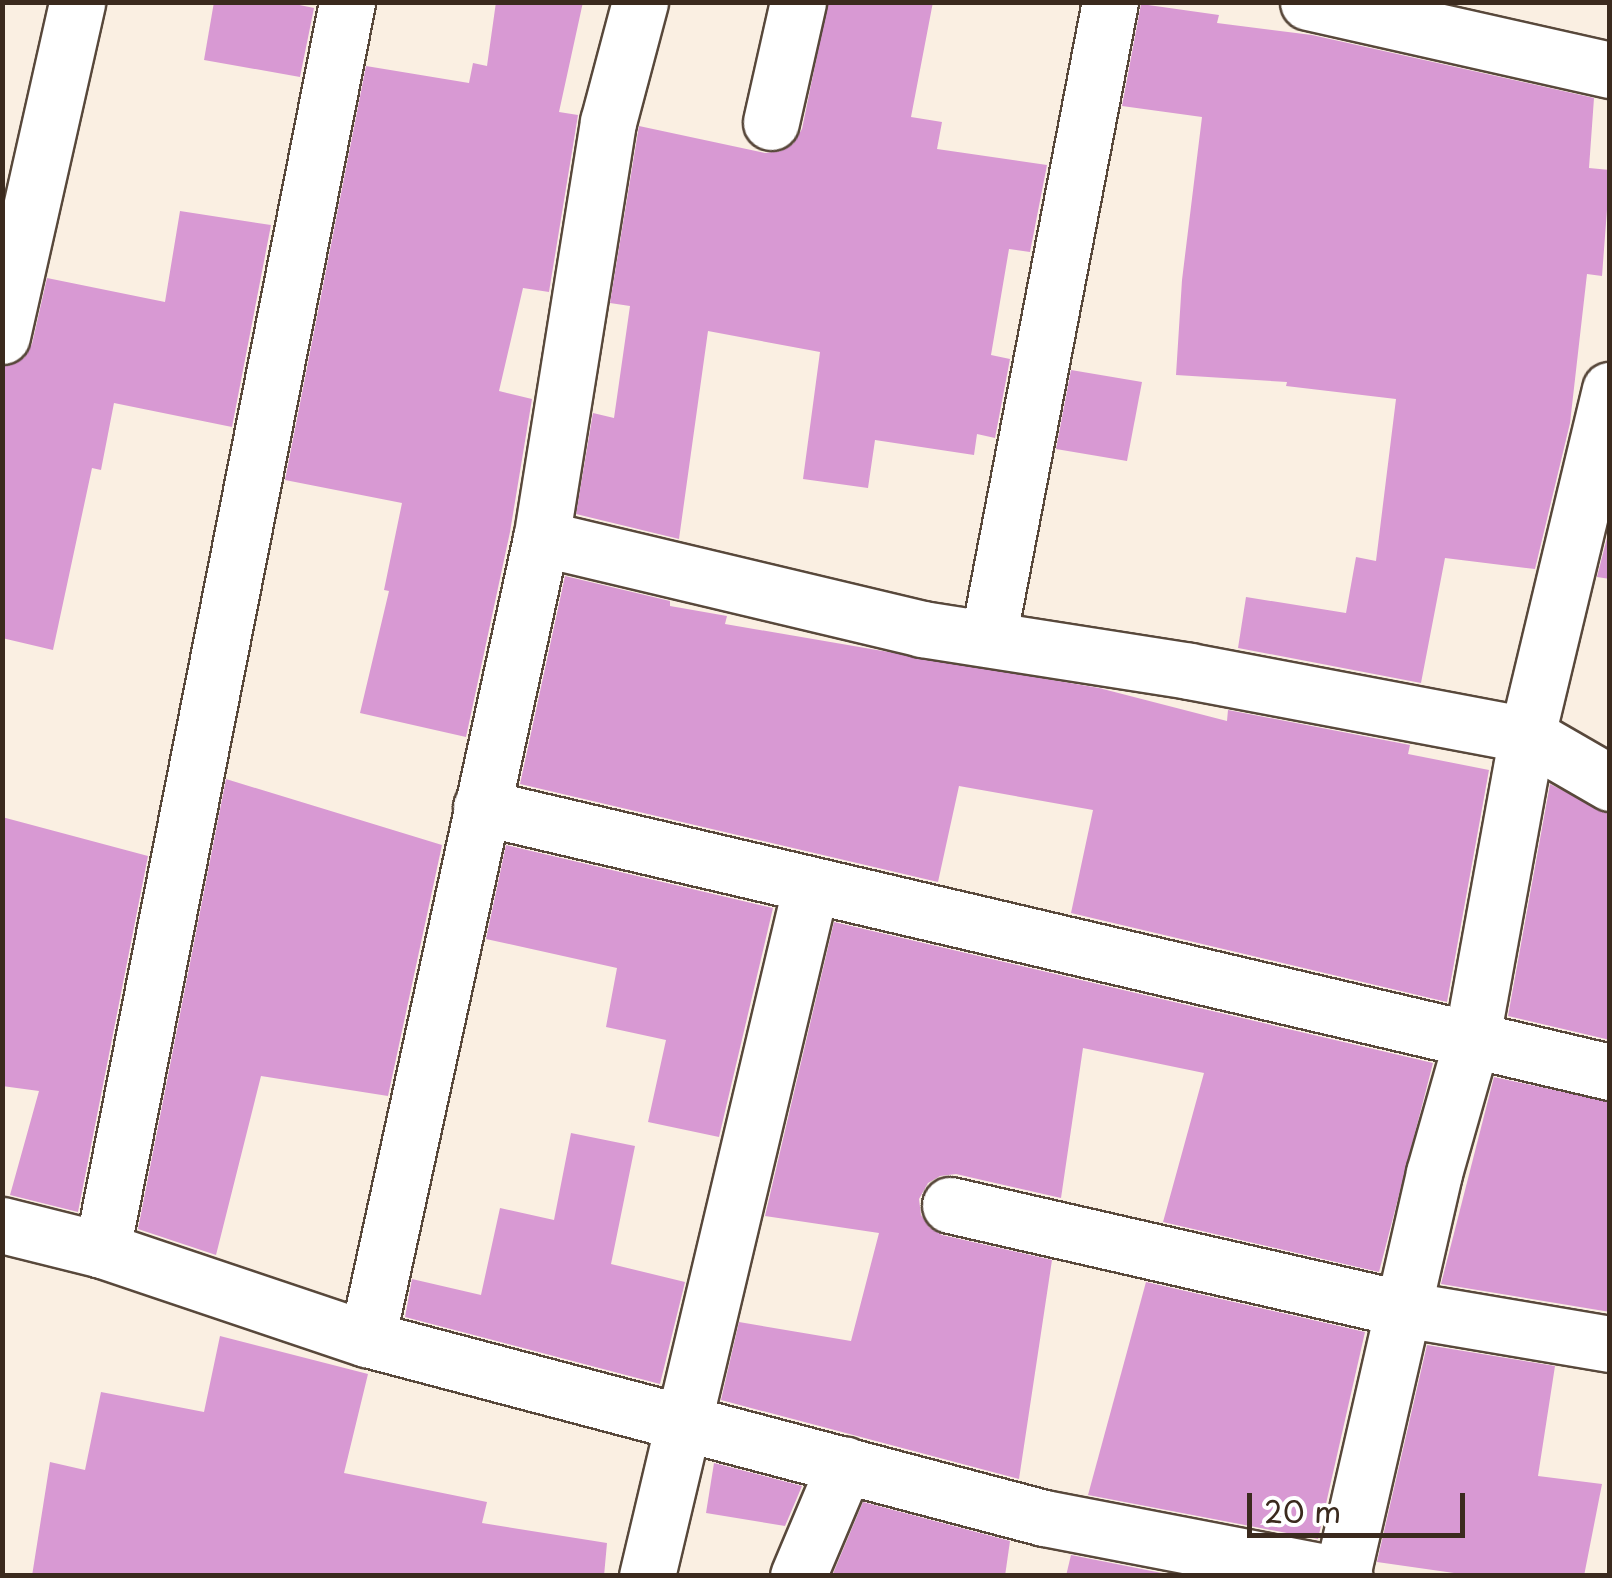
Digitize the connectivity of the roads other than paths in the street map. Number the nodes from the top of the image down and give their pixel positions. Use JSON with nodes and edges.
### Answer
{"nodes":[{"id":1,"x":78,"y":2,"type":"edge"},
{"id":2,"x":347,"y":2,"type":"edge"},
{"id":3,"x":640,"y":2,"type":"edge"},
{"id":4,"x":798,"y":2,"type":"edge"},
{"id":5,"x":1110,"y":2,"type":"edge"},
{"id":6,"x":1308,"y":2,"type":"edge"},
{"id":7,"x":1610,"y":70,"type":"edge"},
{"id":8,"x":772,"y":122,"type":"dead end"},
{"id":9,"x":2,"y":336,"type":"edge"},
{"id":10,"x":1610,"y":390,"type":"edge"},
{"id":11,"x":541,"y":538,"type":"junction"},
{"id":12,"x":988,"y":639,"type":"junction"},
{"id":13,"x":1527,"y":735,"type":"junction"},
{"id":14,"x":1610,"y":782,"type":"edge"},
{"id":15,"x":481,"y":807,"type":"junction"},
{"id":16,"x":812,"y":884,"type":"junction"},
{"id":17,"x":1471,"y":1043,"type":"junction"},
{"id":18,"x":1610,"y":1072,"type":"edge"},
{"id":19,"x":950,"y":1205,"type":"dead end"},
{"id":20,"x":2,"y":1225,"type":"edge"},
{"id":21,"x":102,"y":1250,"type":"junction"},
{"id":22,"x":1403,"y":1309,"type":"junction"},
{"id":23,"x":366,"y":1339,"type":"junction"},
{"id":24,"x":1610,"y":1344,"type":"edge"},
{"id":25,"x":686,"y":1423,"type":"junction"},
{"id":26,"x":845,"y":1465,"type":"junction"},
{"id":27,"x":1343,"y":1575,"type":"edge"},
{"id":28,"x":647,"y":1576,"type":"edge"},
{"id":29,"x":798,"y":1576,"type":"edge"}],
"edges":[{"from":1,"to":9,"type":"street"},
{"from":2,"to":21,"type":"street"},
{"from":3,"to":11,"type":"street"},
{"from":4,"to":8,"type":"street"},
{"from":5,"to":12,"type":"street"},
{"from":6,"to":7,"type":"street"},
{"from":10,"to":13,"type":"street"},
{"from":11,"to":12,"type":"street"},
{"from":11,"to":15,"type":"street"},
{"from":12,"to":13,"type":"street"},
{"from":13,"to":14,"type":"street"},
{"from":13,"to":17,"type":"street"},
{"from":15,"to":16,"type":"street"},
{"from":15,"to":23,"type":"street"},
{"from":16,"to":17,"type":"street"},
{"from":16,"to":25,"type":"street"},
{"from":17,"to":18,"type":"street"},
{"from":17,"to":22,"type":"street"},
{"from":19,"to":22,"type":"street"},
{"from":20,"to":21,"type":"street"},
{"from":21,"to":23,"type":"street"},
{"from":22,"to":24,"type":"street"},
{"from":22,"to":27,"type":"street"},
{"from":23,"to":25,"type":"street"},
{"from":25,"to":26,"type":"street"},
{"from":25,"to":28,"type":"street"},
{"from":26,"to":27,"type":"street"},
{"from":26,"to":29,"type":"street"}]}
